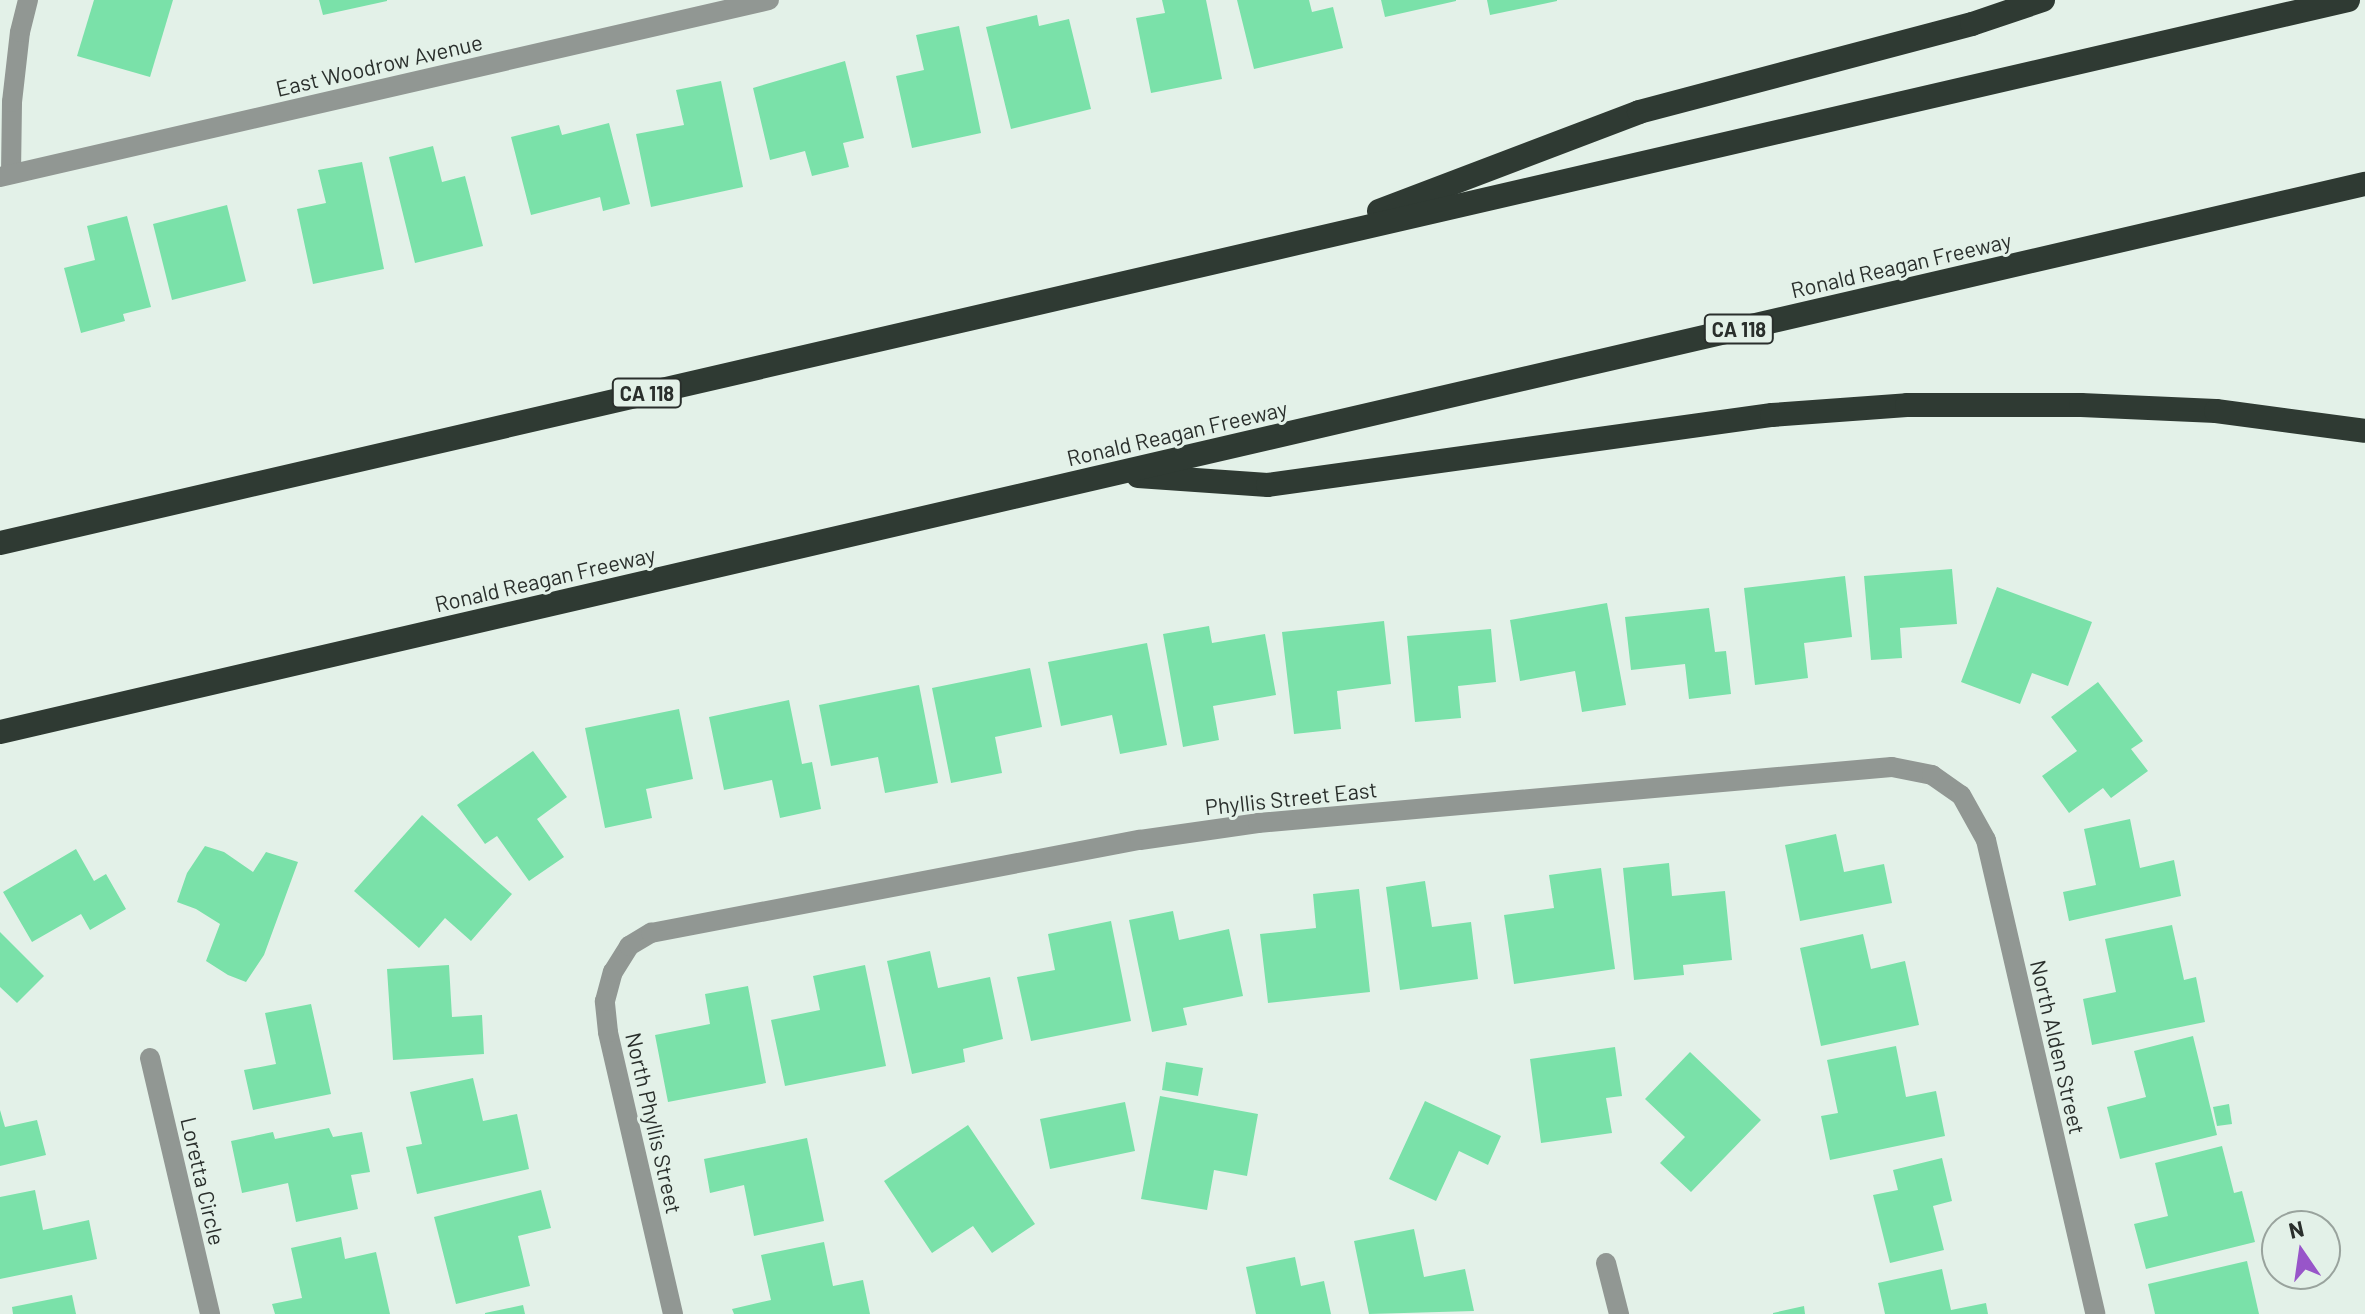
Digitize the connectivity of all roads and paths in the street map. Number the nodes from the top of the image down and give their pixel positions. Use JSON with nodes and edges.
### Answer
{"nodes":[{"id":1,"x":28,"y":0,"type":"edge"},
{"id":2,"x":769,"y":0,"type":"edge"},
{"id":3,"x":2043,"y":0,"type":"edge"},
{"id":4,"x":2348,"y":0,"type":"edge"},
{"id":5,"x":6,"y":176,"type":"edge"},
{"id":6,"x":2365,"y":184,"type":"edge"},
{"id":7,"x":1294,"y":244,"type":"junction"},
{"id":8,"x":2365,"y":431,"type":"edge"},
{"id":9,"x":1113,"y":474,"type":"junction"},
{"id":10,"x":0,"y":543,"type":"edge"},
{"id":11,"x":0,"y":732,"type":"edge"},
{"id":12,"x":1961,"y":795,"type":"joint"},
{"id":13,"x":629,"y":946,"type":"joint"},
{"id":14,"x":150,"y":1058,"type":"dead end"},
{"id":15,"x":1606,"y":1263,"type":"dead end"},
{"id":16,"x":210,"y":1314,"type":"edge"},
{"id":17,"x":673,"y":1314,"type":"edge"},
{"id":18,"x":1619,"y":1314,"type":"edge"},
{"id":19,"x":2095,"y":1314,"type":"edge"}],
"edges":[{"from":1,"to":5,"type":"street"},
{"from":2,"to":5,"type":"street","name":"East Woodrow Avenue"},
{"from":3,"to":7,"type":"highway"},
{"from":4,"to":7,"type":"highway","number":"CA 118"},
{"from":6,"to":9,"type":"highway","name":"Ronald Reagan Freeway","number":"CA 118"},
{"from":7,"to":10,"type":"highway","number":"CA 118"},
{"from":8,"to":9,"type":"highway"},
{"from":9,"to":11,"type":"highway","name":"Ronald Reagan Freeway","number":"CA 118"},
{"from":12,"to":13,"type":"street","name":"Phyllis Street East"},
{"from":12,"to":19,"type":"street","name":"North Alden Street"},
{"from":13,"to":17,"type":"street","name":"North Phyllis Street"},
{"from":14,"to":16,"type":"street","name":"Loretta Circle"},
{"from":15,"to":18,"type":"street"}]}
